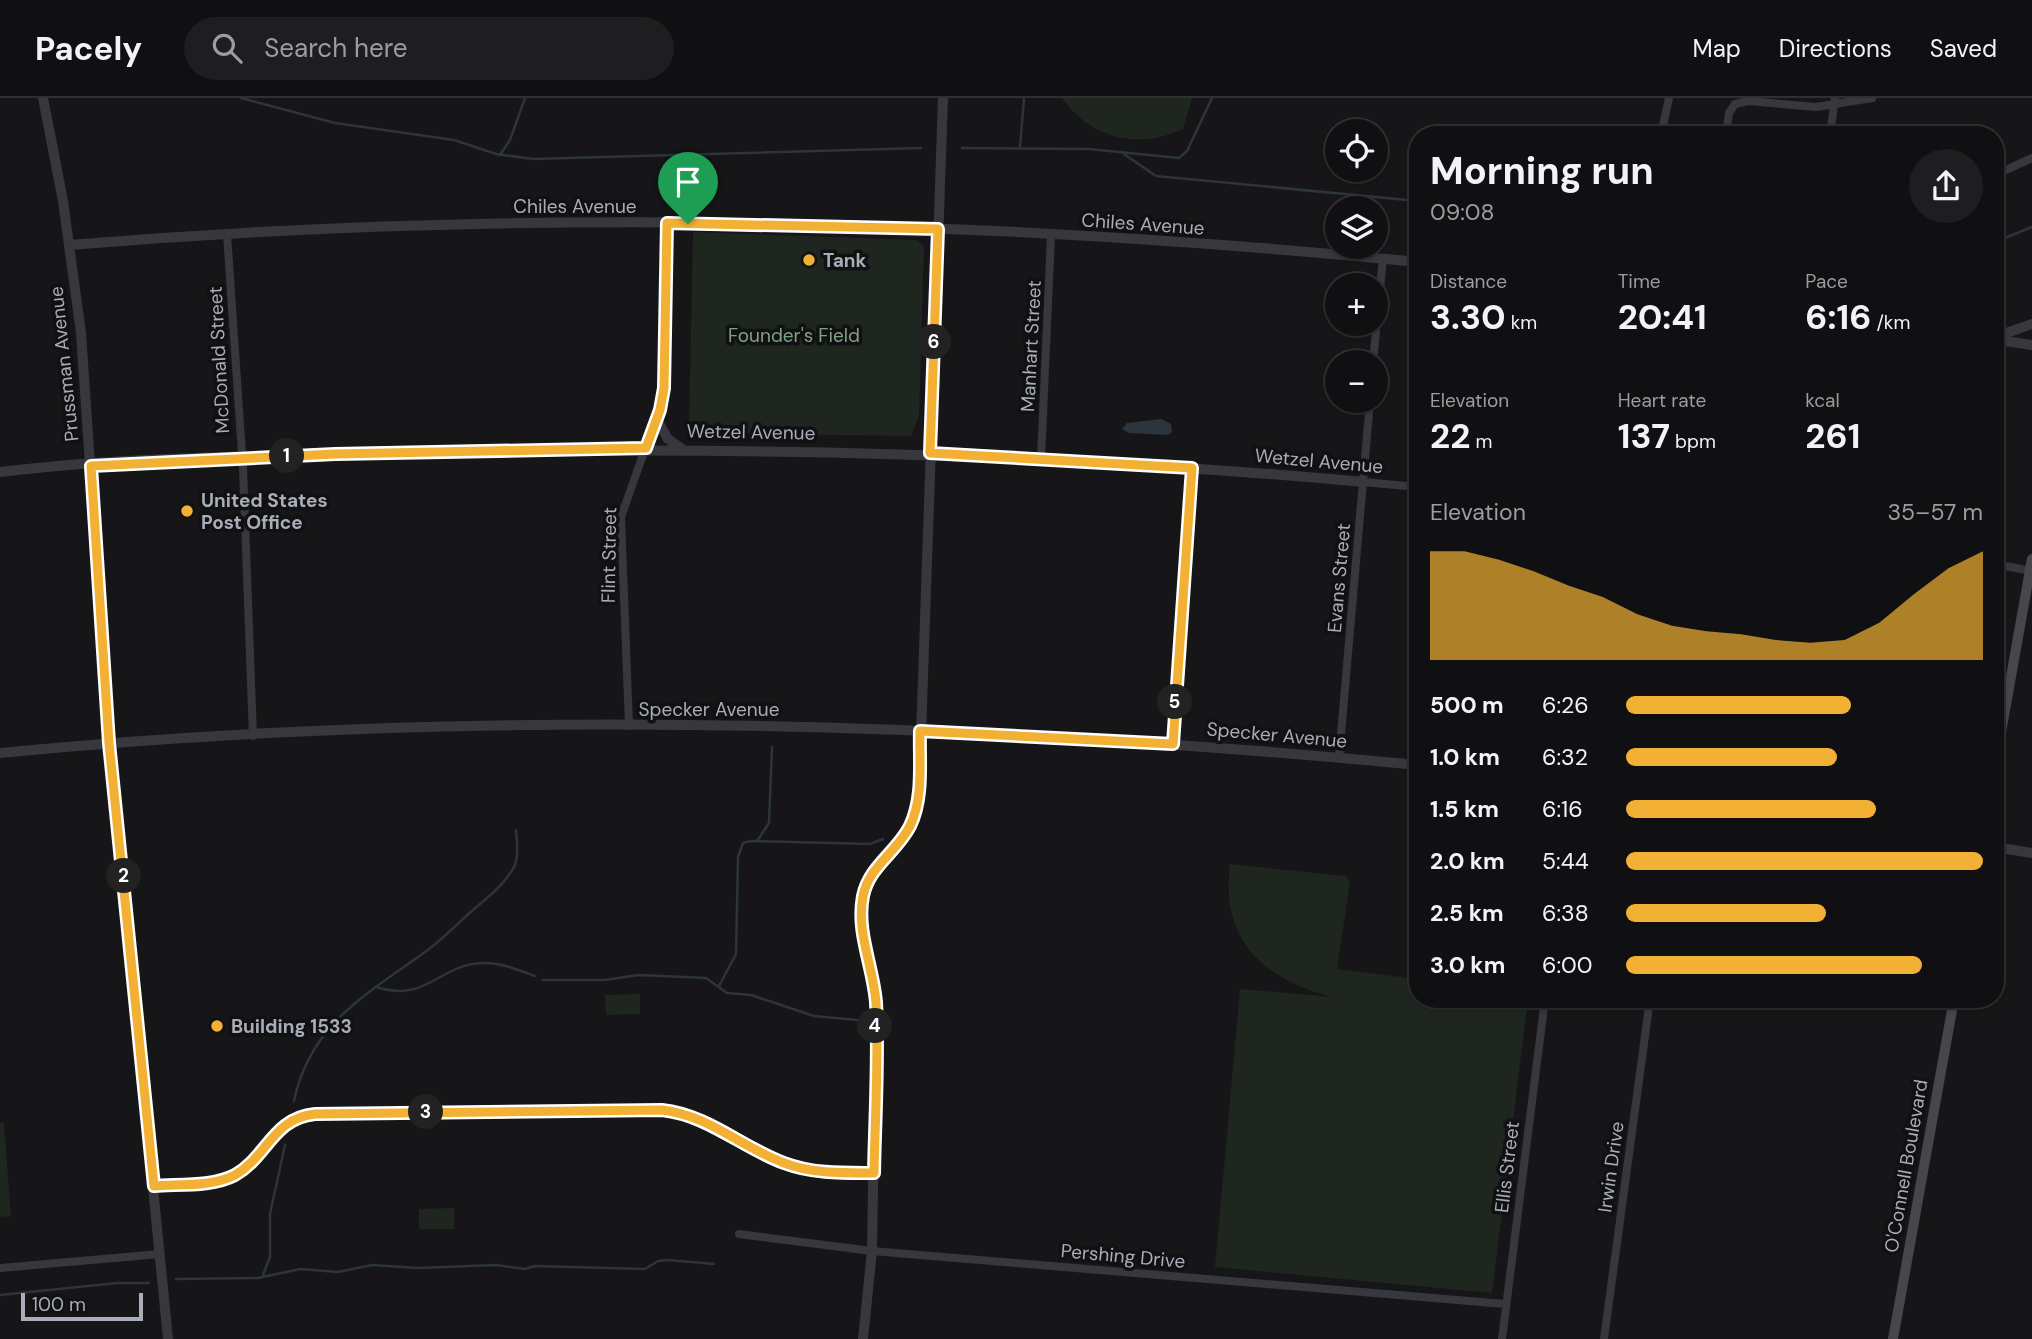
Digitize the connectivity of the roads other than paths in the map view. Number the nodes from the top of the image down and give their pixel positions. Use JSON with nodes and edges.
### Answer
{"nodes":[{"id":1,"x":43,"y":98,"type":"edge"},
{"id":2,"x":943,"y":98,"type":"edge"},
{"id":3,"x":1670,"y":98,"type":"edge"},
{"id":4,"x":1872,"y":98,"type":"edge"},
{"id":5,"x":1834,"y":102,"type":"edge"},
{"id":6,"x":1663,"y":126,"type":"edge"},
{"id":7,"x":1727,"y":126,"type":"edge"},
{"id":8,"x":1831,"y":126,"type":"edge"},
{"id":9,"x":2032,"y":158,"type":"edge"},
{"id":10,"x":2004,"y":171,"type":"edge"},
{"id":11,"x":667,"y":223,"type":"junction"},
{"id":12,"x":938,"y":229,"type":"junction"},
{"id":13,"x":227,"y":234,"type":"junction"},
{"id":14,"x":1051,"y":236,"type":"junction"},
{"id":15,"x":69,"y":245,"type":"junction"},
{"id":16,"x":1325,"y":254,"type":"edge"},
{"id":17,"x":1383,"y":259,"type":"edge"},
{"id":18,"x":1388,"y":259,"type":"edge"},
{"id":19,"x":1409,"y":261,"type":"edge"},
{"id":20,"x":2032,"y":324,"type":"edge"},
{"id":21,"x":2004,"y":335,"type":"edge"},
{"id":22,"x":2004,"y":340,"type":"edge"},
{"id":23,"x":2032,"y":345,"type":"edge"},
{"id":24,"x":1374,"y":350,"type":"edge"},
{"id":25,"x":1369,"y":413,"type":"edge"},
{"id":26,"x":657,"y":420,"type":"junction"},
{"id":27,"x":646,"y":448,"type":"junction"},
{"id":28,"x":682,"y":449,"type":"junction"},
{"id":29,"x":930,"y":453,"type":"junction"},
{"id":30,"x":241,"y":457,"type":"junction"},
{"id":31,"x":1041,"y":459,"type":"junction"},
{"id":32,"x":91,"y":466,"type":"junction"},
{"id":33,"x":1192,"y":468,"type":"junction"},
{"id":34,"x":0,"y":472,"type":"edge"},
{"id":35,"x":1363,"y":482,"type":"junction"},
{"id":36,"x":1409,"y":486,"type":"edge"},
{"id":37,"x":2004,"y":565,"type":"edge"},
{"id":38,"x":2031,"y":567,"type":"edge"},
{"id":39,"x":2004,"y":716,"type":"edge"},
{"id":40,"x":629,"y":726,"type":"junction"},
{"id":41,"x":920,"y":731,"type":"junction"},
{"id":42,"x":253,"y":736,"type":"junction"},
{"id":43,"x":109,"y":743,"type":"junction"},
{"id":44,"x":1173,"y":744,"type":"junction"},
{"id":45,"x":0,"y":753,"type":"edge"},
{"id":46,"x":1339,"y":758,"type":"junction"},
{"id":47,"x":1409,"y":764,"type":"edge"},
{"id":48,"x":2004,"y":848,"type":"edge"},
{"id":49,"x":2032,"y":853,"type":"edge"},
{"id":50,"x":1544,"y":1008,"type":"edge"},
{"id":51,"x":1649,"y":1008,"type":"edge"},
{"id":52,"x":1952,"y":1008,"type":"edge"},
{"id":53,"x":874,"y":1173,"type":"junction"},
{"id":54,"x":154,"y":1186,"type":"junction"},
{"id":55,"x":738,"y":1234,"type":"dead end"},
{"id":56,"x":872,"y":1251,"type":"junction"},
{"id":57,"x":160,"y":1254,"type":"junction"},
{"id":58,"x":0,"y":1268,"type":"edge"},
{"id":59,"x":1505,"y":1304,"type":"junction"},
{"id":60,"x":168,"y":1339,"type":"edge"},
{"id":61,"x":863,"y":1339,"type":"edge"},
{"id":62,"x":1502,"y":1339,"type":"edge"},
{"id":63,"x":1604,"y":1339,"type":"edge"},
{"id":64,"x":1893,"y":1339,"type":"edge"}],
"edges":[{"from":1,"to":15,"type":"street","name":"Prussman Avenue"},
{"from":2,"to":12,"type":"street"},
{"from":3,"to":6,"type":"street"},
{"from":4,"to":5,"type":"street"},
{"from":5,"to":7,"type":"street"},
{"from":5,"to":8,"type":"street"},
{"from":9,"to":10,"type":"street"},
{"from":11,"to":12,"type":"street","name":"Chiles Avenue"},
{"from":11,"to":13,"type":"street","name":"Chiles Avenue"},
{"from":11,"to":26,"type":"street","name":"Flint Street"},
{"from":12,"to":14,"type":"street","name":"Chiles Avenue"},
{"from":12,"to":29,"type":"street"},
{"from":13,"to":15,"type":"street","name":"Chiles Avenue"},
{"from":13,"to":30,"type":"street","name":"McDonald Street"},
{"from":14,"to":16,"type":"street","name":"Chiles Avenue"},
{"from":14,"to":31,"type":"street","name":"Manhart Street"},
{"from":15,"to":32,"type":"street","name":"Prussman Avenue"},
{"from":17,"to":24,"type":"street"},
{"from":18,"to":19,"type":"street","name":"Chiles Avenue"},
{"from":20,"to":21,"type":"street"},
{"from":22,"to":23,"type":"street"},
{"from":25,"to":35,"type":"street","name":"Evans Street"},
{"from":26,"to":27,"type":"street","name":"Flint Street"},
{"from":26,"to":28,"type":"street"},
{"from":27,"to":28,"type":"street","name":"Wetzel Avenue"},
{"from":27,"to":30,"type":"street","name":"Wetzel Avenue"},
{"from":27,"to":40,"type":"street","name":"Flint Street"},
{"from":28,"to":29,"type":"street","name":"Wetzel Avenue"},
{"from":29,"to":31,"type":"street","name":"Wetzel Avenue"},
{"from":29,"to":41,"type":"street"},
{"from":30,"to":32,"type":"street","name":"Wetzel Avenue"},
{"from":30,"to":42,"type":"street","name":"McDonald Street"},
{"from":31,"to":33,"type":"street","name":"Wetzel Avenue"},
{"from":32,"to":34,"type":"street","name":"Wetzel Avenue"},
{"from":32,"to":43,"type":"street","name":"Prussman Avenue"},
{"from":33,"to":35,"type":"street","name":"Wetzel Avenue"},
{"from":33,"to":44,"type":"street"},
{"from":35,"to":36,"type":"street","name":"Wetzel Avenue"},
{"from":35,"to":46,"type":"street","name":"Evans Street"},
{"from":37,"to":38,"type":"street"},
{"from":38,"to":39,"type":"main road"},
{"from":40,"to":41,"type":"street","name":"Specker Avenue"},
{"from":40,"to":42,"type":"street","name":"Specker Avenue"},
{"from":41,"to":44,"type":"street","name":"Specker Avenue"},
{"from":41,"to":53,"type":"street"},
{"from":42,"to":43,"type":"street","name":"Specker Avenue"},
{"from":43,"to":45,"type":"street","name":"Specker Avenue"},
{"from":43,"to":54,"type":"street","name":"Prussman Avenue"},
{"from":44,"to":46,"type":"street","name":"Specker Avenue"},
{"from":46,"to":47,"type":"street","name":"Specker Avenue"},
{"from":48,"to":49,"type":"street"},
{"from":50,"to":59,"type":"street","name":"Ellis Street"},
{"from":51,"to":63,"type":"street","name":"Irwin Drive"},
{"from":52,"to":64,"type":"main road","name":"O'Connell Boulevard"},
{"from":53,"to":54,"type":"street"},
{"from":53,"to":56,"type":"street"},
{"from":54,"to":57,"type":"street","name":"Prussman Avenue"},
{"from":55,"to":56,"type":"street","name":"Pershing Drive"},
{"from":56,"to":59,"type":"street","name":"Pershing Drive"},
{"from":56,"to":61,"type":"street"},
{"from":57,"to":58,"type":"street"},
{"from":57,"to":60,"type":"street","name":"Prussman Avenue"},
{"from":59,"to":62,"type":"street","name":"Ellis Street"}]}
